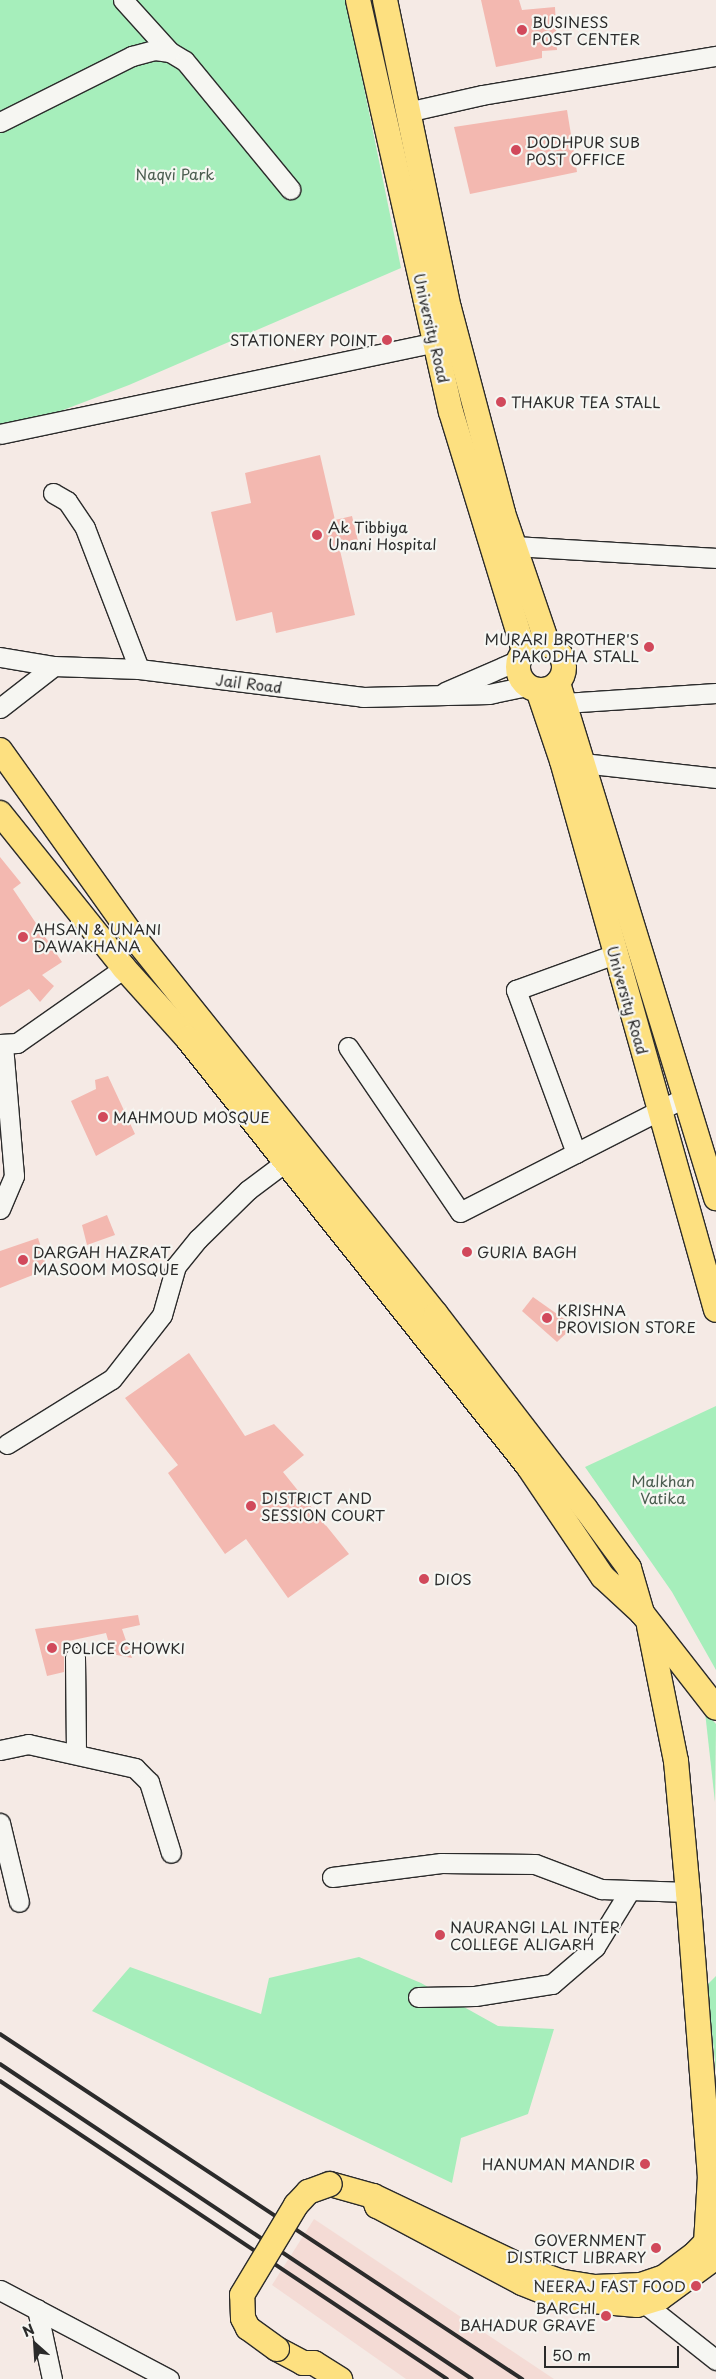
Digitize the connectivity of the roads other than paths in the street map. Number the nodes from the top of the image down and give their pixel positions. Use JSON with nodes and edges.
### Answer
{"nodes":[{"id":1,"x":123,"y":0,"type":"edge"},
{"id":2,"x":358,"y":0,"type":"edge"},
{"id":3,"x":384,"y":0,"type":"edge"},
{"id":4,"x":170,"y":52,"type":"junction"},
{"id":5,"x":716,"y":56,"type":"edge"},
{"id":6,"x":407,"y":112,"type":"junction"},
{"id":7,"x":0,"y":122,"type":"edge"},
{"id":8,"x":290,"y":189,"type":"dead end"},
{"id":9,"x":436,"y":342,"type":"junction"},
{"id":10,"x":0,"y":434,"type":"edge"},
{"id":11,"x":53,"y":493,"type":"dead end"},
{"id":12,"x":515,"y":546,"type":"junction"},
{"id":13,"x":716,"y":558,"type":"edge"},
{"id":14,"x":548,"y":645,"type":"junction"},
{"id":15,"x":522,"y":655,"type":"junction"},
{"id":16,"x":0,"y":657,"type":"edge"},
{"id":17,"x":54,"y":666,"type":"junction"},
{"id":18,"x":138,"y":669,"type":"junction"},
{"id":19,"x":547,"y":691,"type":"junction"},
{"id":20,"x":444,"y":693,"type":"junction"},
{"id":21,"x":716,"y":693,"type":"edge"},
{"id":22,"x":0,"y":708,"type":"edge"},
{"id":23,"x":0,"y":750,"type":"edge"},
{"id":24,"x":583,"y":763,"type":"junction"},
{"id":25,"x":716,"y":778,"type":"edge"},
{"id":26,"x":0,"y":813,"type":"edge"},
{"id":27,"x":614,"y":954,"type":"junction"},
{"id":28,"x":124,"y":968,"type":"junction"},
{"id":29,"x":2,"y":1044,"type":"edge"},
{"id":30,"x":348,"y":1047,"type":"dead end"},
{"id":31,"x":684,"y":1098,"type":"junction"},
{"id":32,"x":659,"y":1110,"type":"junction"},
{"id":33,"x":303,"y":1148,"type":"junction"},
{"id":34,"x":576,"y":1153,"type":"junction"},
{"id":35,"x":284,"y":1163,"type":"junction"},
{"id":36,"x":716,"y":1198,"type":"edge"},
{"id":37,"x":0,"y":1209,"type":"edge"},
{"id":38,"x":716,"y":1310,"type":"edge"},
{"id":39,"x":7,"y":1444,"type":"dead end"},
{"id":40,"x":646,"y":1619,"type":"junction"},
{"id":41,"x":75,"y":1657,"type":"dead end"},
{"id":42,"x":716,"y":1708,"type":"edge"},
{"id":43,"x":0,"y":1750,"type":"edge"},
{"id":44,"x":76,"y":1754,"type":"junction"},
{"id":45,"x":0,"y":1823,"type":"edge"},
{"id":46,"x":171,"y":1853,"type":"dead end"},
{"id":47,"x":332,"y":1877,"type":"dead end"},
{"id":48,"x":629,"y":1892,"type":"junction"},
{"id":49,"x":688,"y":1892,"type":"junction"},
{"id":50,"x":19,"y":1902,"type":"dead end"},
{"id":51,"x":418,"y":1998,"type":"dead end"},
{"id":52,"x":372,"y":2196,"type":"junction"},
{"id":53,"x":713,"y":2244,"type":"edge"},
{"id":54,"x":0,"y":2290,"type":"edge"},
{"id":55,"x":644,"y":2303,"type":"junction"},
{"id":56,"x":37,"y":2309,"type":"junction"},
{"id":57,"x":716,"y":2360,"type":"edge"},
{"id":58,"x":308,"y":2371,"type":"edge"},
{"id":59,"x":52,"y":2379,"type":"edge"},
{"id":60,"x":169,"y":2379,"type":"edge"},
{"id":61,"x":340,"y":2379,"type":"edge"}],
"edges":[{"from":1,"to":4,"type":"street"},
{"from":2,"to":9,"type":"main road","name":"University Road"},
{"from":3,"to":6,"type":"main road","name":"University Road"},
{"from":4,"to":7,"type":"street"},
{"from":4,"to":8,"type":"street"},
{"from":5,"to":6,"type":"street"},
{"from":6,"to":12,"type":"main road","name":"University Road"},
{"from":9,"to":10,"type":"street"},
{"from":9,"to":15,"type":"main road","name":"University Road"},
{"from":11,"to":18,"type":"street"},
{"from":12,"to":13,"type":"street"},
{"from":12,"to":14,"type":"main road","name":"University Road"},
{"from":14,"to":15,"type":"main road"},
{"from":14,"to":19,"type":"main road"},
{"from":15,"to":19,"type":"main road"},
{"from":15,"to":20,"type":"street","name":"Jail Road"},
{"from":16,"to":17,"type":"street","name":"Jail Road"},
{"from":17,"to":18,"type":"street","name":"Jail Road"},
{"from":17,"to":22,"type":"street"},
{"from":18,"to":20,"type":"street","name":"Jail Road"},
{"from":19,"to":20,"type":"street","name":"Jail Road"},
{"from":19,"to":21,"type":"street","name":"Jail Road"},
{"from":19,"to":24,"type":"main road","name":"University Road"},
{"from":19,"to":27,"type":"main road","name":"University Road"},
{"from":23,"to":33,"type":"main road"},
{"from":24,"to":25,"type":"street"},
{"from":24,"to":31,"type":"main road","name":"University Road"},
{"from":26,"to":28,"type":"main road"},
{"from":27,"to":32,"type":"main road","name":"University Road"},
{"from":27,"to":34,"type":"street"},
{"from":28,"to":29,"type":"street"},
{"from":28,"to":35,"type":"main road"},
{"from":29,"to":37,"type":"street"},
{"from":30,"to":34,"type":"street"},
{"from":31,"to":32,"type":"street"},
{"from":31,"to":36,"type":"main road","name":"University Road"},
{"from":32,"to":34,"type":"street"},
{"from":32,"to":38,"type":"main road","name":"University Road"},
{"from":33,"to":35,"type":"street"},
{"from":33,"to":40,"type":"main road"},
{"from":35,"to":39,"type":"street"},
{"from":35,"to":40,"type":"main road"},
{"from":40,"to":42,"type":"main road"},
{"from":40,"to":49,"type":"main road"},
{"from":41,"to":44,"type":"street"},
{"from":43,"to":44,"type":"street"},
{"from":44,"to":46,"type":"street"},
{"from":45,"to":50,"type":"street"},
{"from":47,"to":48,"type":"street"},
{"from":48,"to":49,"type":"street"},
{"from":48,"to":51,"type":"street"},
{"from":49,"to":53,"type":"main road"},
{"from":52,"to":53,"type":"main road"},
{"from":52,"to":55,"type":"main road"},
{"from":52,"to":58,"type":"main road","bridge":true},
{"from":53,"to":55,"type":"main road"},
{"from":54,"to":56,"type":"street"},
{"from":55,"to":57,"type":"street"},
{"from":56,"to":59,"type":"street"},
{"from":56,"to":60,"type":"street"},
{"from":58,"to":61,"type":"main road"}]}
